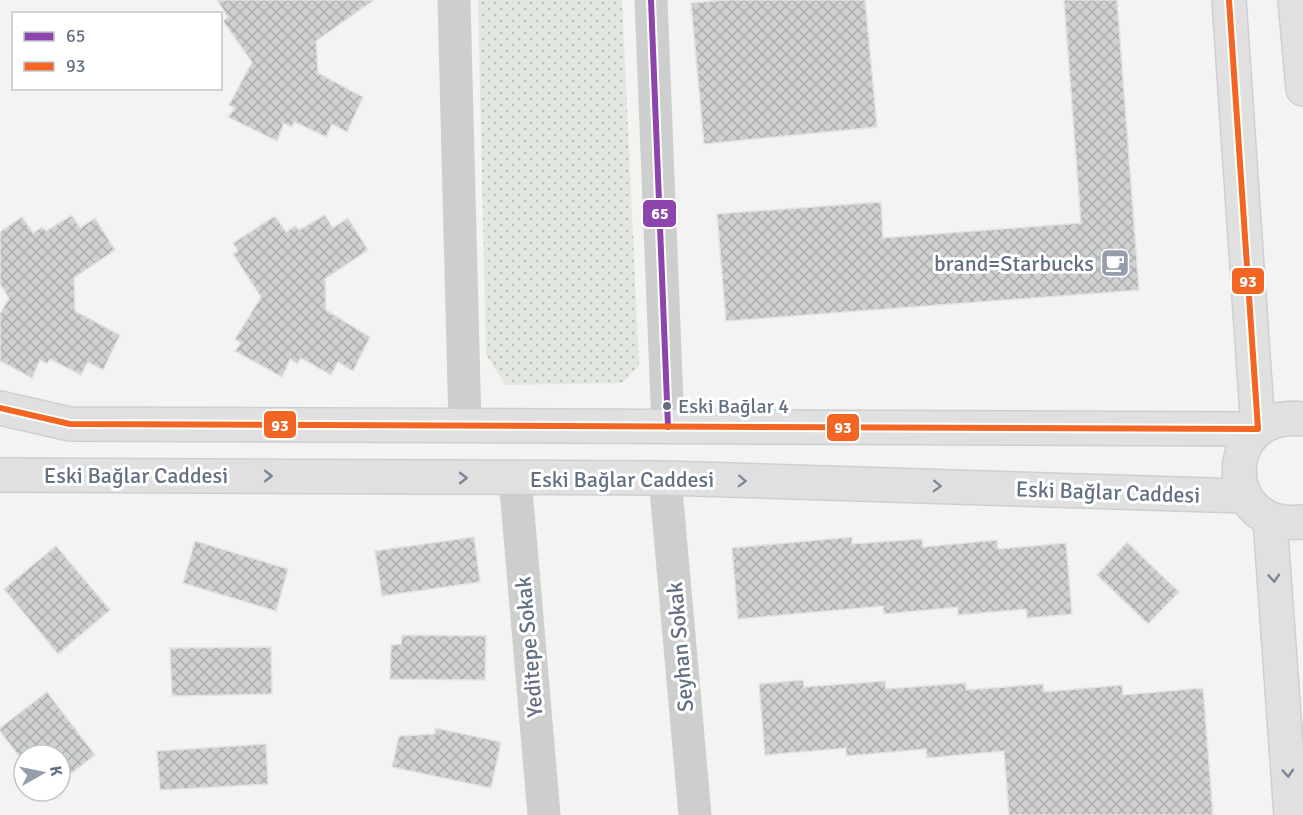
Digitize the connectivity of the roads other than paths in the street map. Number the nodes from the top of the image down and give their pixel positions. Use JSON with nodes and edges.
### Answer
{"nodes":[{"id":1,"x":454,"y":0,"type":"edge"},
{"id":2,"x":651,"y":0,"type":"edge"},
{"id":3,"x":1228,"y":0,"type":"edge"},
{"id":4,"x":1295,"y":0,"type":"edge"},
{"id":5,"x":1303,"y":89,"type":"edge"},
{"id":6,"x":0,"y":408,"type":"edge"},
{"id":7,"x":1303,"y":419,"type":"edge"},
{"id":8,"x":465,"y":426,"type":"junction"},
{"id":9,"x":668,"y":427,"type":"junction"},
{"id":10,"x":1258,"y":429,"type":"junction"},
{"id":11,"x":0,"y":475,"type":"edge"},
{"id":12,"x":515,"y":478,"type":"junction"},
{"id":13,"x":665,"y":478,"type":"junction"},
{"id":14,"x":1244,"y":496,"type":"junction"},
{"id":15,"x":1270,"y":520,"type":"junction"},
{"id":16,"x":1303,"y":522,"type":"edge"},
{"id":17,"x":544,"y":815,"type":"edge"},
{"id":18,"x":694,"y":815,"type":"edge"},
{"id":19,"x":1291,"y":815,"type":"edge"}],
"edges":[{"from":1,"to":8,"type":"street"},
{"from":2,"to":9,"type":"street"},
{"from":3,"to":10,"type":"main road"},
{"from":4,"to":5,"type":"main road"},
{"from":6,"to":8,"type":"main road"},
{"from":7,"to":10,"type":"main road"},
{"from":8,"to":9,"type":"main road"},
{"from":9,"to":10,"type":"main road"},
{"from":10,"to":14,"type":"main road"},
{"from":11,"to":12,"type":"main road","name":"Eski Bağlar Caddesi","one_way":true},
{"from":12,"to":13,"type":"main road","name":"Eski Bağlar Caddesi"},
{"from":12,"to":17,"type":"street","name":"Yeditepe Sokak"},
{"from":13,"to":14,"type":"main road","name":"Eski Bağlar Caddesi","one_way":true},
{"from":13,"to":18,"type":"street","name":"Seyhan Sokak"},
{"from":14,"to":15,"type":"main road"},
{"from":15,"to":16,"type":"main road"},
{"from":15,"to":19,"type":"main road","one_way":true}]}
